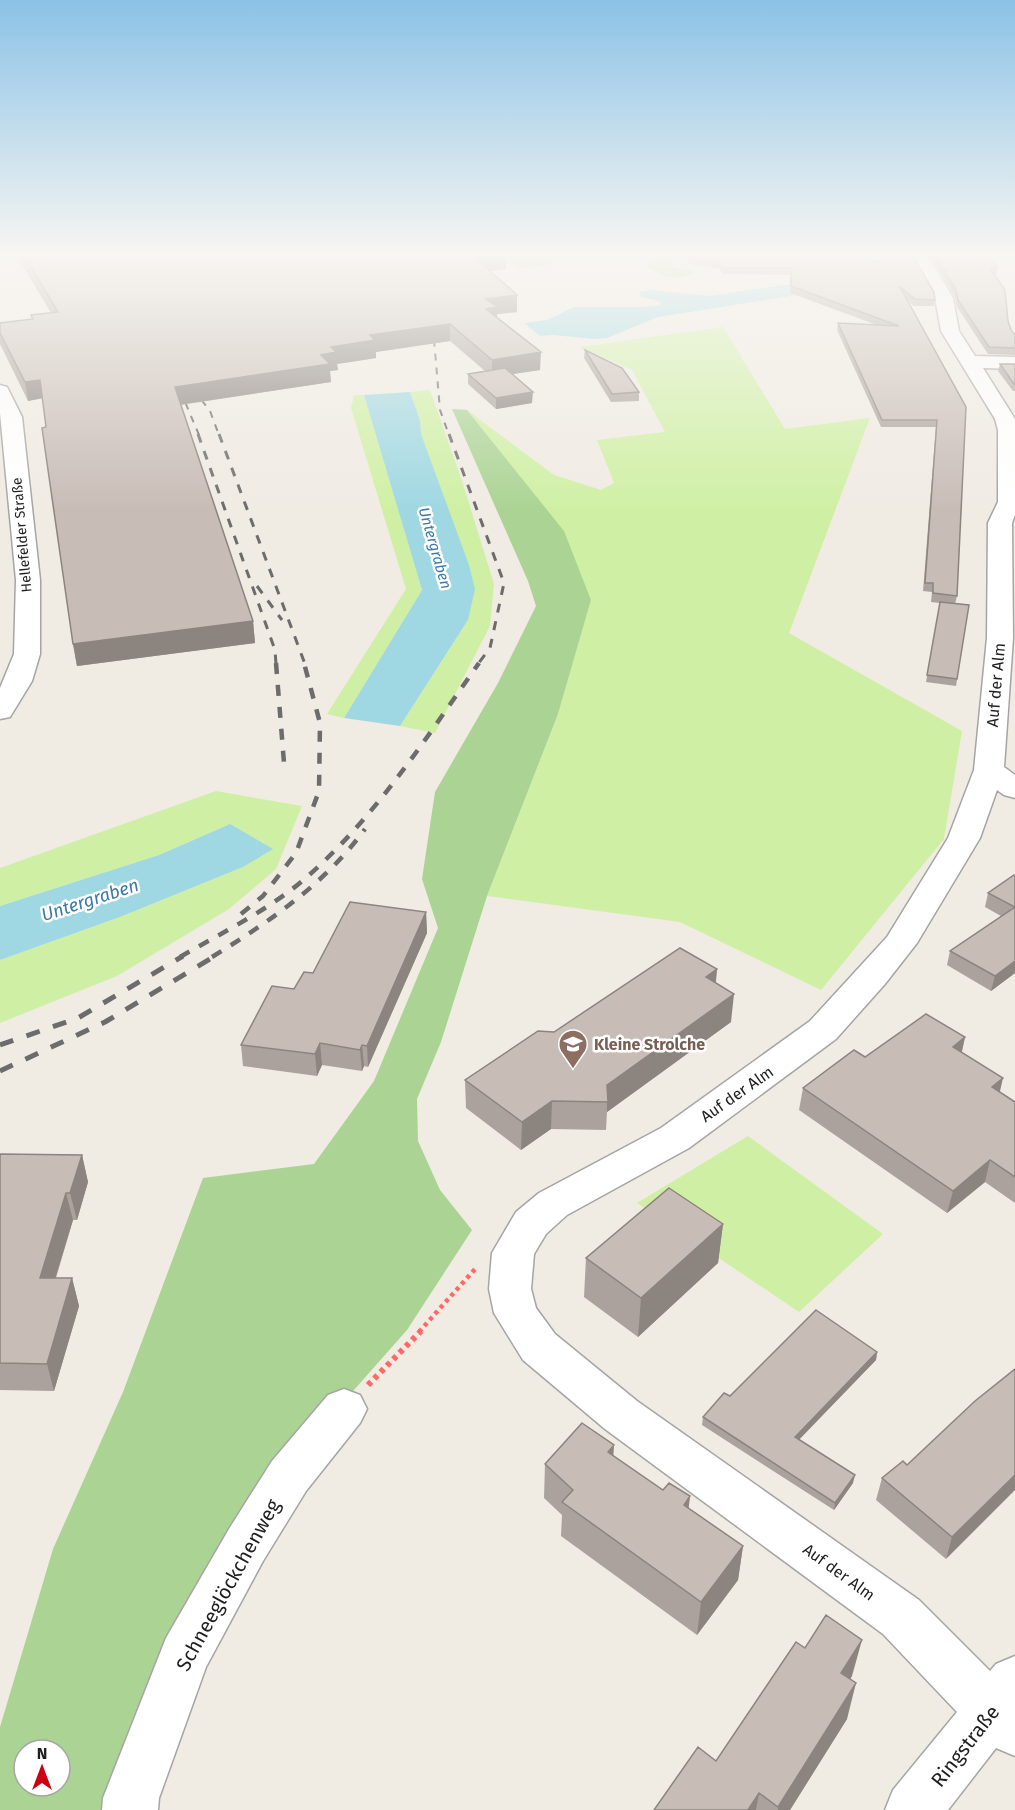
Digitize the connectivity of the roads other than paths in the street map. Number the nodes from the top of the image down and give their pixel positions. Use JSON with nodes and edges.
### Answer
{"nodes":[{"id":1,"x":956,"y":339,"type":"edge"},
{"id":2,"x":970,"y":362,"type":"junction"},
{"id":3,"x":1015,"y":363,"type":"edge"},
{"id":4,"x":0,"y":391,"type":"edge"},
{"id":5,"x":1012,"y":503,"type":"edge"},
{"id":6,"x":0,"y":711,"type":"edge"},
{"id":7,"x":989,"y":770,"type":"junction"},
{"id":8,"x":1015,"y":789,"type":"edge"},
{"id":9,"x":344,"y":1409,"type":"road end"},
{"id":10,"x":1007,"y":1707,"type":"edge"},
{"id":11,"x":130,"y":1810,"type":"edge"},
{"id":12,"x":913,"y":1810,"type":"edge"}],
"edges":[{"from":1,"to":2,"type":"street","name":"Auf der Alm"},
{"from":2,"to":3,"type":"street"},
{"from":2,"to":5,"type":"street","name":"Auf der Alm"},
{"from":4,"to":6,"type":"street","name":"Hellefelder Straße"},
{"from":5,"to":7,"type":"street","name":"Auf der Alm"},
{"from":7,"to":8,"type":"street"},
{"from":7,"to":10,"type":"street","name":"Auf der Alm"},
{"from":9,"to":11,"type":"street","name":"Schneeglöckchenweg"},
{"from":10,"to":12,"type":"street","name":"Ringstraße"}]}
